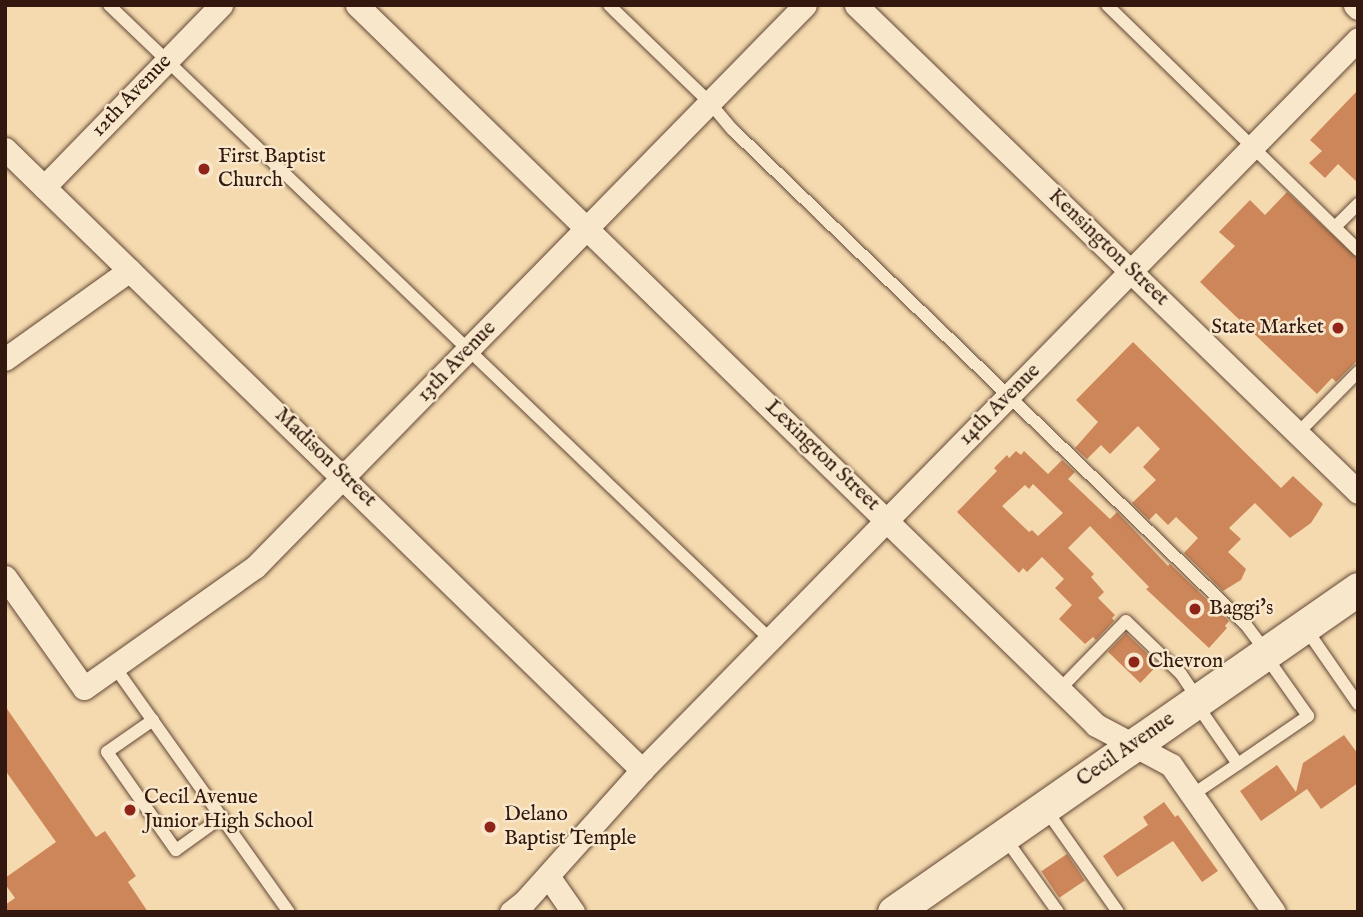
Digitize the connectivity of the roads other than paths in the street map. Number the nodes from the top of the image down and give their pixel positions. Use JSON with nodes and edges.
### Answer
{"nodes":[{"id":1,"x":109,"y":5,"type":"edge"},
{"id":2,"x":220,"y":5,"type":"edge"},
{"id":3,"x":357,"y":5,"type":"edge"},
{"id":4,"x":609,"y":5,"type":"edge"},
{"id":5,"x":806,"y":5,"type":"edge"},
{"id":6,"x":856,"y":5,"type":"edge"},
{"id":7,"x":1107,"y":5,"type":"edge"},
{"id":8,"x":1358,"y":39,"type":"edge"},
{"id":9,"x":168,"y":59,"type":"junction"},
{"id":10,"x":710,"y":103,"type":"junction"},
{"id":11,"x":1253,"y":148,"type":"junction"},
{"id":12,"x":5,"y":149,"type":"edge"},
{"id":13,"x":44,"y":187,"type":"junction"},
{"id":14,"x":1358,"y":204,"type":"edge"},
{"id":15,"x":1335,"y":227,"type":"junction"},
{"id":16,"x":588,"y":228,"type":"junction"},
{"id":17,"x":1358,"y":250,"type":"edge"},
{"id":18,"x":130,"y":270,"type":"junction"},
{"id":19,"x":1132,"y":271,"type":"junction"},
{"id":20,"x":470,"y":349,"type":"junction"},
{"id":21,"x":5,"y":359,"type":"edge"},
{"id":22,"x":1358,"y":372,"type":"edge"},
{"id":23,"x":1010,"y":395,"type":"junction"},
{"id":24,"x":1298,"y":433,"type":"junction"},
{"id":25,"x":345,"y":477,"type":"junction"},
{"id":26,"x":1358,"y":492,"type":"edge"},
{"id":27,"x":887,"y":519,"type":"junction"},
{"id":28,"x":6,"y":581,"type":"edge"},
{"id":29,"x":1358,"y":589,"type":"edge"},
{"id":30,"x":1304,"y":626,"type":"junction"},
{"id":31,"x":770,"y":639,"type":"junction"},
{"id":32,"x":1265,"y":653,"type":"junction"},
{"id":33,"x":114,"y":666,"type":"junction"},
{"id":34,"x":1059,"y":690,"type":"junction"},
{"id":35,"x":1196,"y":701,"type":"junction"},
{"id":36,"x":1358,"y":704,"type":"edge"},
{"id":37,"x":153,"y":720,"type":"junction"},
{"id":38,"x":1134,"y":744,"type":"junction"},
{"id":39,"x":1238,"y":764,"type":"junction"},
{"id":40,"x":642,"y":770,"type":"junction"},
{"id":41,"x":1192,"y":795,"type":"junction"},
{"id":42,"x":1044,"y":807,"type":"junction"},
{"id":43,"x":222,"y":817,"type":"junction"},
{"id":44,"x":1004,"y":835,"type":"junction"},
{"id":45,"x":548,"y":876,"type":"junction"},
{"id":46,"x":289,"y":912,"type":"edge"},
{"id":47,"x":511,"y":912,"type":"edge"},
{"id":48,"x":573,"y":912,"type":"edge"},
{"id":49,"x":894,"y":912,"type":"edge"},
{"id":50,"x":1058,"y":912,"type":"edge"},
{"id":51,"x":1118,"y":912,"type":"edge"},
{"id":52,"x":1274,"y":912,"type":"edge"}],
"edges":[{"from":1,"to":9,"type":"lane"},
{"from":2,"to":9,"type":"street","name":"12th Avenue"},
{"from":3,"to":16,"type":"street","name":"Lexington Street"},
{"from":4,"to":10,"type":"lane"},
{"from":5,"to":10,"type":"street","name":"13th Avenue"},
{"from":6,"to":19,"type":"street","name":"Kensington Street"},
{"from":7,"to":11,"type":"lane"},
{"from":8,"to":11,"type":"street","name":"14th Avenue"},
{"from":9,"to":13,"type":"street","name":"12th Avenue"},
{"from":9,"to":20,"type":"lane"},
{"from":10,"to":16,"type":"street","name":"13th Avenue"},
{"from":10,"to":23,"type":"lane"},
{"from":11,"to":15,"type":"lane"},
{"from":11,"to":19,"type":"street","name":"14th Avenue"},
{"from":12,"to":13,"type":"street","name":"Madison Street"},
{"from":13,"to":18,"type":"street","name":"Madison Street"},
{"from":14,"to":15,"type":"lane"},
{"from":15,"to":17,"type":"lane"},
{"from":16,"to":20,"type":"street","name":"13th Avenue"},
{"from":16,"to":27,"type":"street","name":"Lexington Street"},
{"from":18,"to":21,"type":"street"},
{"from":18,"to":25,"type":"street","name":"Madison Street"},
{"from":19,"to":23,"type":"street","name":"14th Avenue"},
{"from":19,"to":24,"type":"street","name":"Kensington Street"},
{"from":20,"to":25,"type":"street","name":"13th Avenue"},
{"from":20,"to":31,"type":"lane"},
{"from":22,"to":24,"type":"lane"},
{"from":23,"to":27,"type":"street","name":"14th Avenue"},
{"from":23,"to":32,"type":"lane"},
{"from":24,"to":26,"type":"street","name":"Kensington Street"},
{"from":25,"to":33,"type":"street","name":"13th Avenue"},
{"from":25,"to":40,"type":"street","name":"Madison Street"},
{"from":27,"to":31,"type":"street","name":"14th Avenue"},
{"from":27,"to":34,"type":"street","name":"Lexington Street"},
{"from":28,"to":33,"type":"street","name":"13th Avenue"},
{"from":29,"to":30,"type":"main road","name":"Cecil Avenue"},
{"from":30,"to":32,"type":"main road","name":"Cecil Avenue"},
{"from":30,"to":36,"type":"lane"},
{"from":31,"to":40,"type":"street","name":"14th Avenue"},
{"from":32,"to":35,"type":"main road","name":"Cecil Avenue"},
{"from":32,"to":39,"type":"lane"},
{"from":33,"to":37,"type":"lane"},
{"from":34,"to":35,"type":"lane"},
{"from":34,"to":38,"type":"street","name":"Lexington Street"},
{"from":35,"to":38,"type":"main road","name":"Cecil Avenue"},
{"from":35,"to":39,"type":"lane"},
{"from":37,"to":43,"type":"lane"},
{"from":37,"to":43,"type":"lane"},
{"from":38,"to":41,"type":"street","name":"Lexington Street"},
{"from":38,"to":42,"type":"main road","name":"Cecil Avenue"},
{"from":39,"to":41,"type":"lane"},
{"from":40,"to":45,"type":"street","name":"14th Avenue"},
{"from":41,"to":52,"type":"street","name":"Lexington Street"},
{"from":42,"to":44,"type":"main road","name":"Cecil Avenue"},
{"from":42,"to":51,"type":"lane"},
{"from":43,"to":46,"type":"lane"},
{"from":44,"to":49,"type":"main road","name":"Cecil Avenue"},
{"from":44,"to":50,"type":"lane"},
{"from":45,"to":47,"type":"street"},
{"from":45,"to":48,"type":"street"}]}
